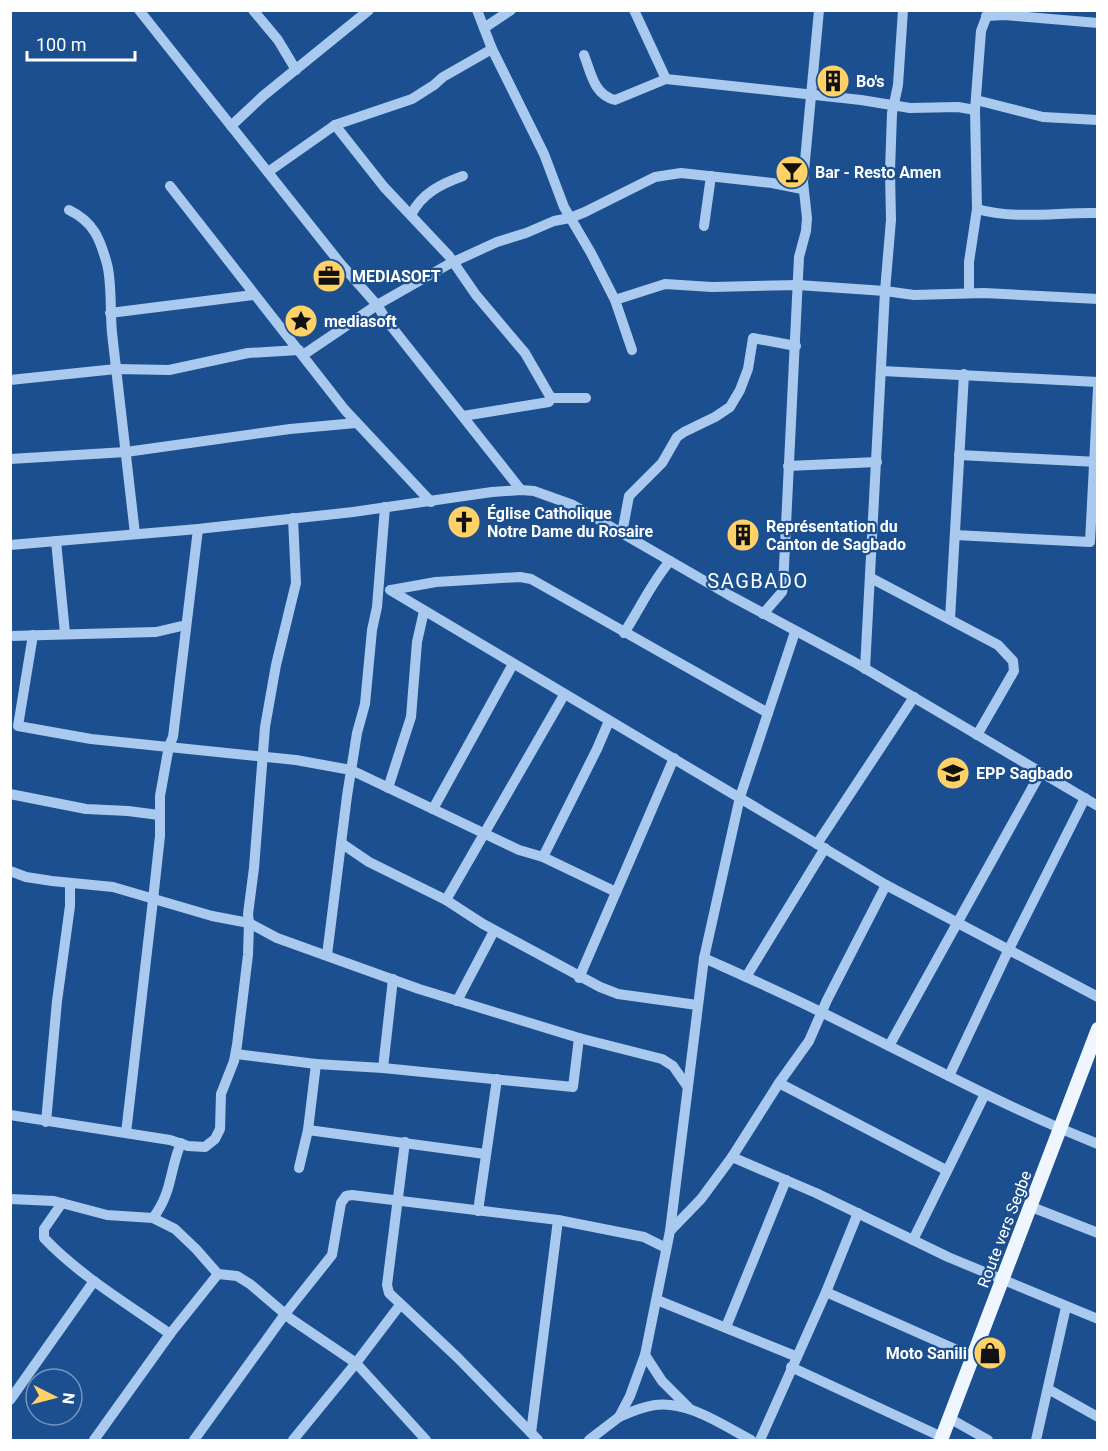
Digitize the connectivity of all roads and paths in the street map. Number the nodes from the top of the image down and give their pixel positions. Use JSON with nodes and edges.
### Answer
{"nodes":[{"id":1,"x":139,"y":10,"type":"edge"},
{"id":2,"x":253,"y":10,"type":"edge"},
{"id":3,"x":369,"y":10,"type":"edge"},
{"id":4,"x":477,"y":10,"type":"edge"},
{"id":5,"x":511,"y":10,"type":"edge"},
{"id":6,"x":633,"y":10,"type":"edge"},
{"id":7,"x":819,"y":10,"type":"edge"},
{"id":8,"x":903,"y":10,"type":"edge"},
{"id":9,"x":988,"y":13,"type":"edge"},
{"id":10,"x":1098,"y":23,"type":"edge"},
{"id":11,"x":484,"y":28,"type":"junction"},
{"id":12,"x":492,"y":49,"type":"junction"},
{"id":13,"x":584,"y":55,"type":"dead end"},
{"id":14,"x":296,"y":70,"type":"junction"},
{"id":15,"x":666,"y":79,"type":"junction"},
{"id":16,"x":811,"y":94,"type":"junction"},
{"id":17,"x":893,"y":105,"type":"junction"},
{"id":18,"x":975,"y":105,"type":"junction"},
{"id":19,"x":1098,"y":120,"type":"edge"},
{"id":20,"x":335,"y":125,"type":"junction"},
{"id":21,"x":231,"y":126,"type":"junction"},
{"id":22,"x":268,"y":172,"type":"junction"},
{"id":23,"x":463,"y":176,"type":"dead end"},
{"id":24,"x":711,"y":176,"type":"junction"},
{"id":25,"x":170,"y":186,"type":"dead end"},
{"id":26,"x":802,"y":189,"type":"junction"},
{"id":27,"x":977,"y":209,"type":"junction"},
{"id":28,"x":69,"y":210,"type":"dead end"},
{"id":29,"x":1098,"y":213,"type":"edge"},
{"id":30,"x":411,"y":214,"type":"junction"},
{"id":31,"x":570,"y":218,"type":"junction"},
{"id":32,"x":704,"y":226,"type":"dead end"},
{"id":33,"x":453,"y":262,"type":"junction"},
{"id":34,"x":798,"y":285,"type":"junction"},
{"id":35,"x":885,"y":291,"type":"junction"},
{"id":36,"x":969,"y":293,"type":"junction"},
{"id":37,"x":253,"y":295,"type":"junction"},
{"id":38,"x":1098,"y":299,"type":"edge"},
{"id":39,"x":615,"y":300,"type":"junction"},
{"id":40,"x":377,"y":305,"type":"junction"},
{"id":41,"x":110,"y":313,"type":"junction"},
{"id":42,"x":796,"y":346,"type":"junction"},
{"id":43,"x":632,"y":350,"type":"dead end"},
{"id":44,"x":301,"y":352,"type":"junction"},
{"id":45,"x":116,"y":369,"type":"junction"},
{"id":46,"x":882,"y":371,"type":"junction"},
{"id":47,"x":963,"y":374,"type":"junction"},
{"id":48,"x":10,"y":380,"type":"edge"},
{"id":49,"x":1098,"y":382,"type":"edge"},
{"id":50,"x":1098,"y":388,"type":"edge"},
{"id":51,"x":551,"y":398,"type":"junction"},
{"id":52,"x":586,"y":398,"type":"dead end"},
{"id":53,"x":463,"y":416,"type":"junction"},
{"id":54,"x":356,"y":423,"type":"junction"},
{"id":55,"x":126,"y":452,"type":"junction"},
{"id":56,"x":959,"y":454,"type":"junction"},
{"id":57,"x":10,"y":459,"type":"edge"},
{"id":58,"x":877,"y":462,"type":"junction"},
{"id":59,"x":1096,"y":462,"type":"edge"},
{"id":60,"x":788,"y":466,"type":"junction"},
{"id":61,"x":521,"y":490,"type":"junction"},
{"id":62,"x":431,"y":502,"type":"junction"},
{"id":63,"x":385,"y":507,"type":"junction"},
{"id":64,"x":293,"y":518,"type":"junction"},
{"id":65,"x":198,"y":529,"type":"junction"},
{"id":66,"x":622,"y":533,"type":"junction"},
{"id":67,"x":135,"y":534,"type":"junction"},
{"id":68,"x":955,"y":535,"type":"junction"},
{"id":69,"x":56,"y":541,"type":"junction"},
{"id":70,"x":10,"y":545,"type":"edge"},
{"id":71,"x":670,"y":561,"type":"junction"},
{"id":72,"x":871,"y":578,"type":"junction"},
{"id":73,"x":378,"y":587,"type":"junction"},
{"id":74,"x":390,"y":590,"type":"junction"},
{"id":75,"x":424,"y":611,"type":"junction"},
{"id":76,"x":763,"y":614,"type":"junction"},
{"id":77,"x":950,"y":619,"type":"junction"},
{"id":78,"x":186,"y":625,"type":"junction"},
{"id":79,"x":795,"y":632,"type":"junction"},
{"id":80,"x":65,"y":633,"type":"junction"},
{"id":81,"x":624,"y":633,"type":"junction"},
{"id":82,"x":33,"y":635,"type":"junction"},
{"id":83,"x":10,"y":636,"type":"edge"},
{"id":84,"x":513,"y":664,"type":"junction"},
{"id":85,"x":865,"y":669,"type":"junction"},
{"id":86,"x":564,"y":695,"type":"junction"},
{"id":87,"x":914,"y":697,"type":"junction"},
{"id":88,"x":768,"y":713,"type":"junction"},
{"id":89,"x":609,"y":720,"type":"junction"},
{"id":90,"x":977,"y":735,"type":"junction"},
{"id":91,"x":169,"y":746,"type":"junction"},
{"id":92,"x":262,"y":757,"type":"junction"},
{"id":93,"x":674,"y":758,"type":"junction"},
{"id":94,"x":351,"y":770,"type":"junction"},
{"id":95,"x":1041,"y":772,"type":"junction"},
{"id":96,"x":388,"y":788,"type":"junction"},
{"id":97,"x":10,"y":794,"type":"edge"},
{"id":98,"x":740,"y":797,"type":"junction"},
{"id":99,"x":1085,"y":798,"type":"junction"},
{"id":100,"x":1098,"y":806,"type":"edge"},
{"id":101,"x":432,"y":809,"type":"junction"},
{"id":102,"x":159,"y":816,"type":"junction"},
{"id":103,"x":484,"y":834,"type":"junction"},
{"id":104,"x":341,"y":843,"type":"junction"},
{"id":105,"x":821,"y":846,"type":"junction"},
{"id":106,"x":543,"y":857,"type":"junction"},
{"id":107,"x":10,"y":871,"type":"edge"},
{"id":108,"x":70,"y":883,"type":"junction"},
{"id":109,"x":886,"y":885,"type":"junction"},
{"id":110,"x":616,"y":892,"type":"junction"},
{"id":111,"x":153,"y":900,"type":"junction"},
{"id":112,"x":446,"y":900,"type":"junction"},
{"id":113,"x":249,"y":923,"type":"junction"},
{"id":114,"x":957,"y":924,"type":"junction"},
{"id":115,"x":494,"y":931,"type":"junction"},
{"id":116,"x":1008,"y":951,"type":"junction"},
{"id":117,"x":327,"y":955,"type":"junction"},
{"id":118,"x":704,"y":958,"type":"junction"},
{"id":119,"x":746,"y":977,"type":"junction"},
{"id":120,"x":579,"y":978,"type":"junction"},
{"id":121,"x":393,"y":979,"type":"junction"},
{"id":122,"x":1098,"y":997,"type":"edge"},
{"id":123,"x":457,"y":1001,"type":"junction"},
{"id":124,"x":697,"y":1005,"type":"junction"},
{"id":125,"x":822,"y":1012,"type":"junction"},
{"id":126,"x":1098,"y":1029,"type":"edge"},
{"id":127,"x":579,"y":1038,"type":"junction"},
{"id":128,"x":889,"y":1046,"type":"junction"},
{"id":129,"x":236,"y":1054,"type":"junction"},
{"id":130,"x":316,"y":1064,"type":"junction"},
{"id":131,"x":383,"y":1068,"type":"junction"},
{"id":132,"x":949,"y":1076,"type":"junction"},
{"id":133,"x":497,"y":1079,"type":"junction"},
{"id":134,"x":778,"y":1083,"type":"junction"},
{"id":135,"x":687,"y":1086,"type":"junction"},
{"id":136,"x":985,"y":1094,"type":"junction"},
{"id":137,"x":10,"y":1115,"type":"edge"},
{"id":138,"x":46,"y":1122,"type":"junction"},
{"id":139,"x":1060,"y":1129,"type":"junction"},
{"id":140,"x":308,"y":1130,"type":"junction"},
{"id":141,"x":126,"y":1133,"type":"junction"},
{"id":142,"x":405,"y":1142,"type":"junction"},
{"id":143,"x":181,"y":1143,"type":"junction"},
{"id":144,"x":1098,"y":1144,"type":"edge"},
{"id":145,"x":485,"y":1154,"type":"junction"},
{"id":146,"x":732,"y":1157,"type":"junction"},
{"id":147,"x":299,"y":1168,"type":"dead end"},
{"id":148,"x":946,"y":1170,"type":"junction"},
{"id":149,"x":786,"y":1180,"type":"junction"},
{"id":150,"x":10,"y":1199,"type":"edge"},
{"id":151,"x":399,"y":1201,"type":"junction"},
{"id":152,"x":62,"y":1203,"type":"junction"},
{"id":153,"x":1029,"y":1206,"type":"junction"},
{"id":154,"x":478,"y":1211,"type":"junction"},
{"id":155,"x":858,"y":1213,"type":"junction"},
{"id":156,"x":153,"y":1218,"type":"junction"},
{"id":157,"x":558,"y":1220,"type":"junction"},
{"id":158,"x":670,"y":1231,"type":"junction"},
{"id":159,"x":1098,"y":1233,"type":"edge"},
{"id":160,"x":913,"y":1240,"type":"junction"},
{"id":161,"x":666,"y":1248,"type":"junction"},
{"id":162,"x":218,"y":1274,"type":"junction"},
{"id":163,"x":94,"y":1281,"type":"junction"},
{"id":164,"x":1001,"y":1281,"type":"junction"},
{"id":165,"x":826,"y":1292,"type":"junction"},
{"id":166,"x":657,"y":1300,"type":"junction"},
{"id":167,"x":400,"y":1305,"type":"junction"},
{"id":168,"x":1066,"y":1307,"type":"junction"},
{"id":169,"x":285,"y":1314,"type":"junction"},
{"id":170,"x":1098,"y":1319,"type":"edge"},
{"id":171,"x":726,"y":1328,"type":"junction"},
{"id":172,"x":170,"y":1334,"type":"junction"},
{"id":173,"x":645,"y":1354,"type":"junction"},
{"id":174,"x":973,"y":1357,"type":"junction"},
{"id":175,"x":793,"y":1361,"type":"junction"},
{"id":176,"x":356,"y":1364,"type":"junction"},
{"id":177,"x":1048,"y":1389,"type":"junction"},
{"id":178,"x":10,"y":1400,"type":"edge"},
{"id":179,"x":690,"y":1409,"type":"junction"},
{"id":180,"x":619,"y":1417,"type":"junction"},
{"id":181,"x":1098,"y":1417,"type":"edge"},
{"id":182,"x":949,"y":1418,"type":"junction"},
{"id":183,"x":534,"y":1436,"type":"edge"},
{"id":184,"x":942,"y":1439,"type":"edge"},
{"id":185,"x":95,"y":1440,"type":"edge"},
{"id":186,"x":194,"y":1440,"type":"edge"},
{"id":187,"x":293,"y":1440,"type":"edge"},
{"id":188,"x":426,"y":1440,"type":"edge"},
{"id":189,"x":589,"y":1440,"type":"edge"},
{"id":190,"x":751,"y":1440,"type":"edge"},
{"id":191,"x":760,"y":1440,"type":"edge"},
{"id":192,"x":988,"y":1440,"type":"edge"},
{"id":193,"x":1036,"y":1440,"type":"edge"}],
"edges":[{"from":1,"to":21,"type":"street"},
{"from":2,"to":14,"type":"street"},
{"from":3,"to":14,"type":"street"},
{"from":4,"to":11,"type":"street"},
{"from":5,"to":11,"type":"street"},
{"from":6,"to":15,"type":"street"},
{"from":7,"to":16,"type":"street"},
{"from":8,"to":17,"type":"street"},
{"from":9,"to":10,"type":"street"},
{"from":9,"to":18,"type":"street"},
{"from":11,"to":12,"type":"street"},
{"from":12,"to":20,"type":"street"},
{"from":12,"to":31,"type":"street"},
{"from":13,"to":15,"type":"street"},
{"from":14,"to":21,"type":"street"},
{"from":15,"to":16,"type":"street"},
{"from":16,"to":17,"type":"street"},
{"from":16,"to":26,"type":"street"},
{"from":17,"to":18,"type":"street"},
{"from":17,"to":35,"type":"street"},
{"from":18,"to":19,"type":"street"},
{"from":18,"to":27,"type":"street"},
{"from":20,"to":22,"type":"street"},
{"from":20,"to":30,"type":"street"},
{"from":21,"to":22,"type":"street"},
{"from":22,"to":40,"type":"street"},
{"from":23,"to":30,"type":"street"},
{"from":24,"to":26,"type":"street"},
{"from":24,"to":31,"type":"street"},
{"from":24,"to":32,"type":"street"},
{"from":25,"to":37,"type":"street"},
{"from":26,"to":34,"type":"street"},
{"from":27,"to":29,"type":"street"},
{"from":27,"to":36,"type":"street"},
{"from":28,"to":41,"type":"street"},
{"from":30,"to":33,"type":"street"},
{"from":31,"to":33,"type":"street"},
{"from":31,"to":39,"type":"street"},
{"from":33,"to":40,"type":"street"},
{"from":33,"to":51,"type":"street"},
{"from":34,"to":35,"type":"street"},
{"from":34,"to":39,"type":"street"},
{"from":34,"to":42,"type":"street"},
{"from":35,"to":36,"type":"street"},
{"from":35,"to":46,"type":"street"},
{"from":36,"to":38,"type":"street"},
{"from":37,"to":41,"type":"street"},
{"from":37,"to":44,"type":"street"},
{"from":39,"to":43,"type":"street"},
{"from":40,"to":44,"type":"street"},
{"from":40,"to":53,"type":"street"},
{"from":41,"to":45,"type":"street"},
{"from":42,"to":60,"type":"street"},
{"from":42,"to":66,"type":"street"},
{"from":44,"to":45,"type":"street"},
{"from":44,"to":54,"type":"street"},
{"from":45,"to":48,"type":"street"},
{"from":45,"to":55,"type":"street"},
{"from":46,"to":47,"type":"street"},
{"from":46,"to":58,"type":"street"},
{"from":47,"to":49,"type":"street"},
{"from":47,"to":56,"type":"street"},
{"from":50,"to":59,"type":"street"},
{"from":51,"to":52,"type":"street"},
{"from":51,"to":53,"type":"street"},
{"from":53,"to":61,"type":"street"},
{"from":54,"to":55,"type":"street"},
{"from":54,"to":62,"type":"street"},
{"from":55,"to":57,"type":"street"},
{"from":55,"to":67,"type":"street"},
{"from":56,"to":59,"type":"street"},
{"from":56,"to":68,"type":"street"},
{"from":58,"to":60,"type":"street"},
{"from":58,"to":72,"type":"street"},
{"from":59,"to":68,"type":"street"},
{"from":60,"to":76,"type":"street"},
{"from":61,"to":62,"type":"street"},
{"from":61,"to":66,"type":"street"},
{"from":62,"to":63,"type":"street"},
{"from":63,"to":64,"type":"street"},
{"from":63,"to":73,"type":"street"},
{"from":64,"to":65,"type":"street"},
{"from":64,"to":92,"type":"street"},
{"from":65,"to":67,"type":"street"},
{"from":65,"to":78,"type":"street"},
{"from":66,"to":71,"type":"street"},
{"from":67,"to":69,"type":"street"},
{"from":68,"to":77,"type":"street"},
{"from":69,"to":70,"type":"street"},
{"from":69,"to":80,"type":"street"},
{"from":71,"to":76,"type":"street"},
{"from":71,"to":81,"type":"street"},
{"from":72,"to":77,"type":"street"},
{"from":72,"to":85,"type":"street"},
{"from":73,"to":74,"type":"street"},
{"from":73,"to":94,"type":"street"},
{"from":74,"to":75,"type":"street"},
{"from":74,"to":81,"type":"street"},
{"from":75,"to":84,"type":"street"},
{"from":75,"to":96,"type":"street"},
{"from":76,"to":79,"type":"street"},
{"from":77,"to":90,"type":"street"},
{"from":78,"to":80,"type":"street"},
{"from":78,"to":91,"type":"street"},
{"from":79,"to":85,"type":"street"},
{"from":79,"to":88,"type":"street"},
{"from":80,"to":82,"type":"street"},
{"from":81,"to":88,"type":"street"},
{"from":82,"to":83,"type":"street"},
{"from":82,"to":91,"type":"street"},
{"from":84,"to":86,"type":"street"},
{"from":84,"to":101,"type":"street"},
{"from":85,"to":87,"type":"street"},
{"from":86,"to":89,"type":"street"},
{"from":86,"to":103,"type":"street"},
{"from":87,"to":90,"type":"street"},
{"from":87,"to":105,"type":"street"},
{"from":88,"to":98,"type":"street"},
{"from":89,"to":93,"type":"street"},
{"from":89,"to":106,"type":"street"},
{"from":90,"to":95,"type":"street"},
{"from":91,"to":92,"type":"street"},
{"from":91,"to":102,"type":"street"},
{"from":92,"to":94,"type":"street"},
{"from":92,"to":113,"type":"street"},
{"from":93,"to":98,"type":"street"},
{"from":93,"to":110,"type":"street"},
{"from":94,"to":96,"type":"street"},
{"from":94,"to":104,"type":"street"},
{"from":95,"to":99,"type":"street"},
{"from":95,"to":114,"type":"street"},
{"from":96,"to":101,"type":"street"},
{"from":97,"to":102,"type":"street"},
{"from":98,"to":105,"type":"street"},
{"from":98,"to":118,"type":"street"},
{"from":99,"to":100,"type":"street"},
{"from":99,"to":116,"type":"street"},
{"from":101,"to":103,"type":"street"},
{"from":102,"to":111,"type":"street"},
{"from":103,"to":106,"type":"street"},
{"from":103,"to":112,"type":"street"},
{"from":104,"to":112,"type":"street"},
{"from":104,"to":117,"type":"street"},
{"from":105,"to":109,"type":"street"},
{"from":105,"to":119,"type":"street"},
{"from":106,"to":110,"type":"street"},
{"from":107,"to":108,"type":"street"},
{"from":108,"to":111,"type":"street"},
{"from":108,"to":138,"type":"street"},
{"from":109,"to":114,"type":"street"},
{"from":109,"to":125,"type":"street"},
{"from":110,"to":120,"type":"street"},
{"from":111,"to":113,"type":"street"},
{"from":111,"to":141,"type":"street"},
{"from":112,"to":115,"type":"street"},
{"from":113,"to":117,"type":"street"},
{"from":113,"to":129,"type":"street"},
{"from":114,"to":116,"type":"street"},
{"from":114,"to":128,"type":"street"},
{"from":115,"to":120,"type":"street"},
{"from":115,"to":123,"type":"street"},
{"from":116,"to":122,"type":"street"},
{"from":116,"to":132,"type":"street"},
{"from":117,"to":121,"type":"street"},
{"from":118,"to":119,"type":"street"},
{"from":118,"to":124,"type":"street"},
{"from":119,"to":125,"type":"street"},
{"from":120,"to":124,"type":"street"},
{"from":121,"to":123,"type":"street"},
{"from":121,"to":131,"type":"street"},
{"from":123,"to":127,"type":"street"},
{"from":124,"to":135,"type":"street"},
{"from":125,"to":128,"type":"street"},
{"from":125,"to":134,"type":"street"},
{"from":126,"to":139,"type":"main road","name":"Route vers Segbe"},
{"from":127,"to":133,"type":"street"},
{"from":127,"to":135,"type":"street"},
{"from":128,"to":132,"type":"street"},
{"from":129,"to":130,"type":"street"},
{"from":129,"to":143,"type":"street"},
{"from":130,"to":131,"type":"street"},
{"from":130,"to":140,"type":"street"},
{"from":131,"to":133,"type":"street"},
{"from":132,"to":136,"type":"street"},
{"from":133,"to":145,"type":"street"},
{"from":134,"to":146,"type":"street"},
{"from":134,"to":148,"type":"street"},
{"from":135,"to":158,"type":"street"},
{"from":136,"to":139,"type":"street"},
{"from":136,"to":148,"type":"street"},
{"from":137,"to":138,"type":"street"},
{"from":138,"to":141,"type":"street"},
{"from":139,"to":144,"type":"street"},
{"from":139,"to":153,"type":"main road","name":"Route vers Segbe"},
{"from":140,"to":142,"type":"street"},
{"from":140,"to":147,"type":"street"},
{"from":141,"to":143,"type":"street"},
{"from":142,"to":145,"type":"street"},
{"from":142,"to":151,"type":"street"},
{"from":143,"to":156,"type":"street"},
{"from":145,"to":154,"type":"street"},
{"from":146,"to":149,"type":"street"},
{"from":146,"to":158,"type":"street"},
{"from":148,"to":160,"type":"street"},
{"from":149,"to":155,"type":"street"},
{"from":149,"to":171,"type":"street"},
{"from":150,"to":152,"type":"street"},
{"from":151,"to":154,"type":"street"},
{"from":151,"to":167,"type":"street"},
{"from":151,"to":169,"type":"street"},
{"from":152,"to":156,"type":"street"},
{"from":152,"to":163,"type":"street"},
{"from":153,"to":159,"type":"street"},
{"from":153,"to":164,"type":"main road","name":"Route vers Segbe"},
{"from":154,"to":157,"type":"street"},
{"from":155,"to":160,"type":"street"},
{"from":155,"to":165,"type":"street"},
{"from":156,"to":162,"type":"street"},
{"from":157,"to":161,"type":"street"},
{"from":157,"to":183,"type":"street"},
{"from":158,"to":161,"type":"street"},
{"from":160,"to":164,"type":"street"},
{"from":161,"to":166,"type":"street"},
{"from":162,"to":169,"type":"street"},
{"from":162,"to":172,"type":"street"},
{"from":163,"to":172,"type":"street"},
{"from":163,"to":178,"type":"street"},
{"from":164,"to":168,"type":"street"},
{"from":164,"to":174,"type":"main road","name":"Route vers Segbe"},
{"from":165,"to":174,"type":"street"},
{"from":165,"to":175,"type":"street"},
{"from":166,"to":171,"type":"street"},
{"from":166,"to":173,"type":"street"},
{"from":167,"to":176,"type":"street"},
{"from":167,"to":183,"type":"street"},
{"from":168,"to":170,"type":"street"},
{"from":168,"to":177,"type":"street"},
{"from":169,"to":176,"type":"street"},
{"from":169,"to":186,"type":"street"},
{"from":171,"to":175,"type":"street"},
{"from":172,"to":185,"type":"street"},
{"from":173,"to":179,"type":"street"},
{"from":173,"to":180,"type":"street"},
{"from":174,"to":182,"type":"main road","name":"Route vers Segbe"},
{"from":175,"to":184,"type":"street"},
{"from":175,"to":191,"type":"street"},
{"from":176,"to":187,"type":"street"},
{"from":176,"to":188,"type":"street"},
{"from":177,"to":181,"type":"street"},
{"from":177,"to":193,"type":"street"},
{"from":179,"to":180,"type":"street"},
{"from":179,"to":190,"type":"street"},
{"from":180,"to":189,"type":"street"},
{"from":182,"to":184,"type":"main road","name":"Route vers Segbe"},
{"from":182,"to":192,"type":"street"}]}
